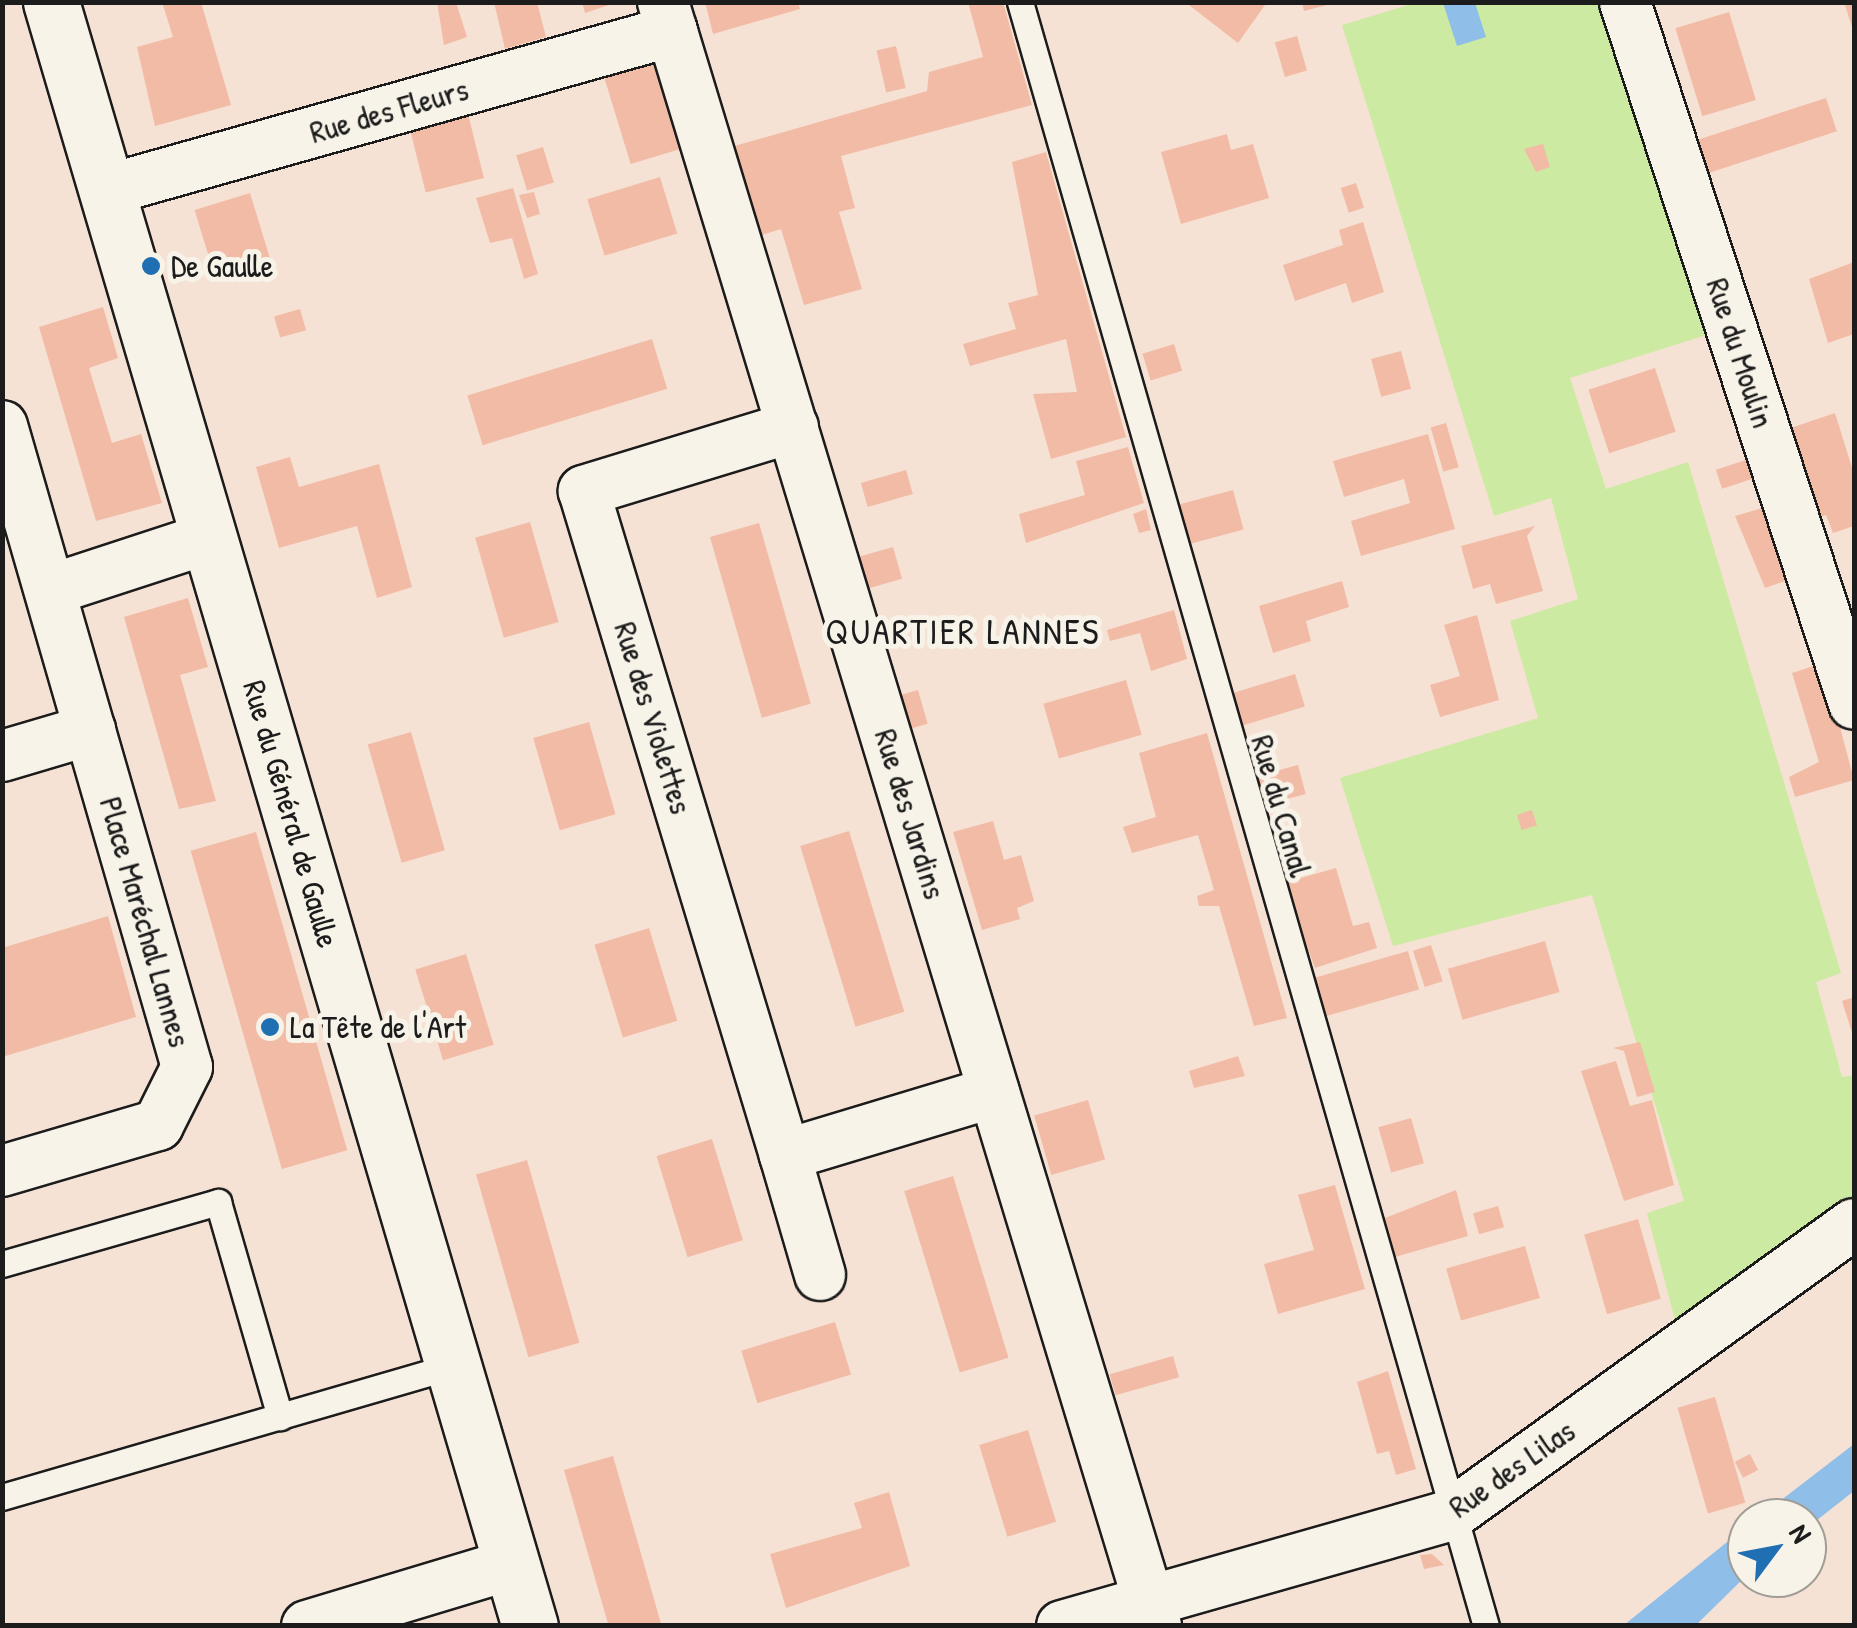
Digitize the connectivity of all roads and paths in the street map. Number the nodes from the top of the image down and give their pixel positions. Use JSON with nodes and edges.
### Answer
{"nodes":[{"id":1,"x":51,"y":2,"type":"edge"},
{"id":2,"x":1020,"y":2,"type":"edge"},
{"id":3,"x":1625,"y":2,"type":"edge"},
{"id":4,"x":668,"y":17,"type":"edge"},
{"id":5,"x":106,"y":190,"type":"junction"},
{"id":6,"x":792,"y":427,"type":"junction"},
{"id":7,"x":4,"y":438,"type":"edge"},
{"id":8,"x":209,"y":538,"type":"junction"},
{"id":9,"x":50,"y":590,"type":"junction"},
{"id":10,"x":1854,"y":704,"type":"edge"},
{"id":11,"x":90,"y":730,"type":"junction"},
{"id":12,"x":2,"y":756,"type":"edge"},
{"id":13,"x":994,"y":1092,"type":"junction"},
{"id":14,"x":785,"y":1155,"type":"junction"},
{"id":15,"x":2,"y":1171,"type":"edge"},
{"id":16,"x":1854,"y":1224,"type":"edge"},
{"id":17,"x":2,"y":1264,"type":"edge"},
{"id":18,"x":820,"y":1275,"type":"dead end"},
{"id":19,"x":454,"y":1366,"type":"junction"},
{"id":20,"x":280,"y":1416,"type":"junction"},
{"id":21,"x":2,"y":1497,"type":"edge"},
{"id":22,"x":1450,"y":1516,"type":"junction"},
{"id":23,"x":513,"y":1564,"type":"junction"},
{"id":24,"x":1152,"y":1613,"type":"edge"},
{"id":25,"x":307,"y":1626,"type":"edge"},
{"id":26,"x":530,"y":1626,"type":"edge"},
{"id":27,"x":1062,"y":1626,"type":"edge"},
{"id":28,"x":1486,"y":1626,"type":"edge"}],
"edges":[{"from":1,"to":5,"type":"street","name":"Rue du Général de Gaulle"},
{"from":2,"to":22,"type":"lane","name":"Rue du Canal"},
{"from":3,"to":10,"type":"street","name":"Rue du Moulin"},
{"from":4,"to":5,"type":"street","name":"Rue des Fleurs"},
{"from":4,"to":6,"type":"street","name":"Rue des Jardins"},
{"from":5,"to":8,"type":"street","name":"Rue du Général de Gaulle"},
{"from":6,"to":13,"type":"street","name":"Rue des Jardins"},
{"from":6,"to":14,"type":"street","name":"Rue des Violettes"},
{"from":7,"to":9,"type":"street","name":"Place Maréchal Lannes"},
{"from":8,"to":9,"type":"street"},
{"from":8,"to":19,"type":"street","name":"Rue du Général de Gaulle"},
{"from":9,"to":11,"type":"street","name":"Place Maréchal Lannes"},
{"from":11,"to":12,"type":"street"},
{"from":11,"to":15,"type":"street","name":"Place Maréchal Lannes"},
{"from":13,"to":14,"type":"street"},
{"from":13,"to":24,"type":"street","name":"Rue des Jardins"},
{"from":14,"to":18,"type":"street","name":"Rue des Violettes"},
{"from":16,"to":22,"type":"street","name":"Rue des Lilas"},
{"from":17,"to":20,"type":"lane"},
{"from":19,"to":20,"type":"lane"},
{"from":19,"to":23,"type":"street","name":"Rue du Général de Gaulle"},
{"from":20,"to":21,"type":"lane"},
{"from":22,"to":24,"type":"street","name":"Rue des Lilas"},
{"from":22,"to":28,"type":"lane","name":"Rue du Canal"},
{"from":23,"to":25,"type":"street"},
{"from":23,"to":26,"type":"street","name":"Rue du Général de Gaulle"},
{"from":24,"to":27,"type":"street","name":"Rue des Lilas"}]}
